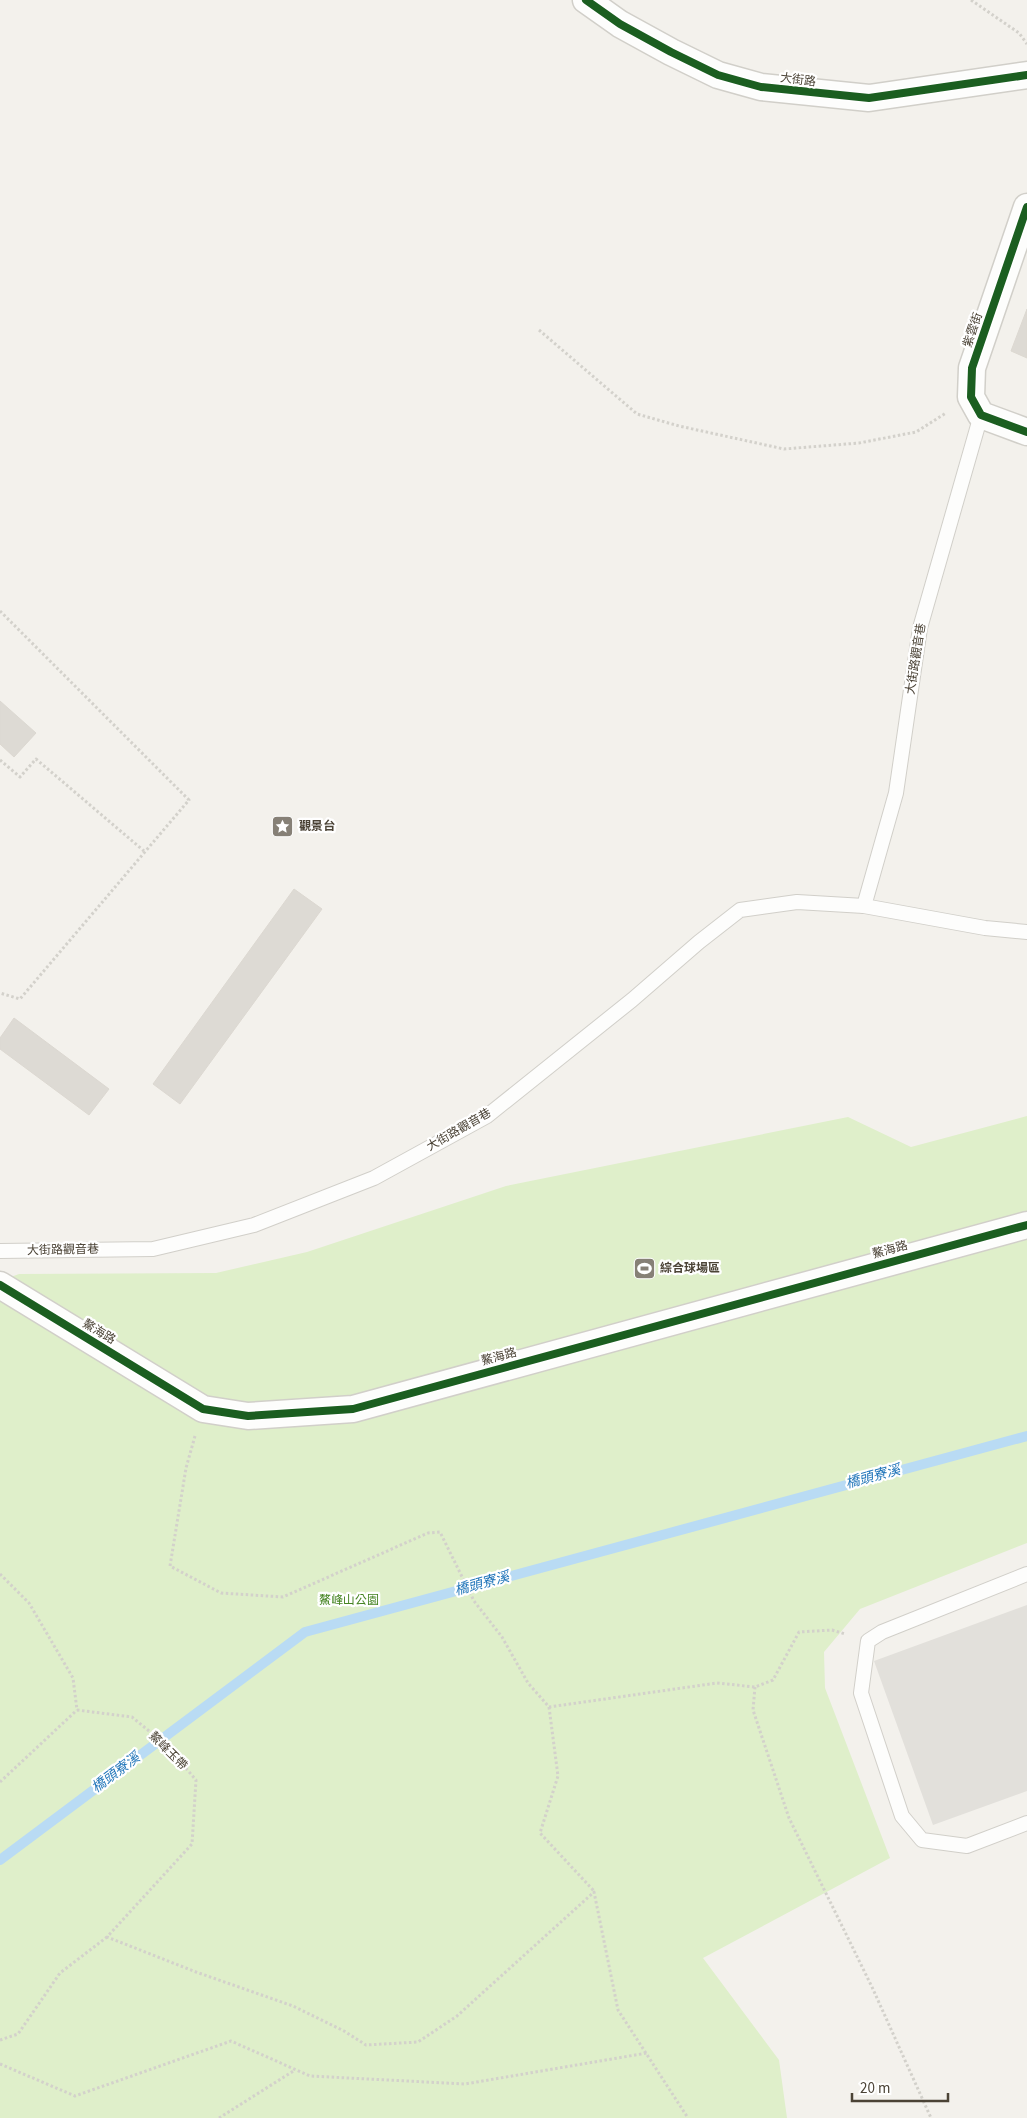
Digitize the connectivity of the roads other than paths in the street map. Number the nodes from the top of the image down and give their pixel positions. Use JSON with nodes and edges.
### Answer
{"nodes":[{"id":1,"x":586,"y":0,"type":"edge"},
{"id":2,"x":1027,"y":76,"type":"edge"},
{"id":3,"x":1027,"y":206,"type":"edge"},
{"id":4,"x":976,"y":406,"type":"junction"},
{"id":5,"x":1027,"y":432,"type":"edge"},
{"id":6,"x":864,"y":906,"type":"junction"},
{"id":7,"x":1027,"y":932,"type":"edge"},
{"id":8,"x":1027,"y":1224,"type":"edge"},
{"id":9,"x":0,"y":1251,"type":"edge"},
{"id":10,"x":0,"y":1285,"type":"edge"},
{"id":11,"x":1027,"y":1574,"type":"edge"},
{"id":12,"x":1027,"y":1823,"type":"edge"}],
"edges":[{"from":1,"to":2,"type":"street","name":"大街路"},
{"from":3,"to":4,"type":"street","name":"紫雲街"},
{"from":4,"to":5,"type":"street"},
{"from":4,"to":6,"type":"lane","name":"大街路觀音巷"},
{"from":6,"to":7,"type":"lane","name":"大街路觀音巷"},
{"from":6,"to":9,"type":"lane","name":"大街路觀音巷"},
{"from":8,"to":10,"type":"street","name":"鰲海路"},
{"from":11,"to":12,"type":"lane"}]}
